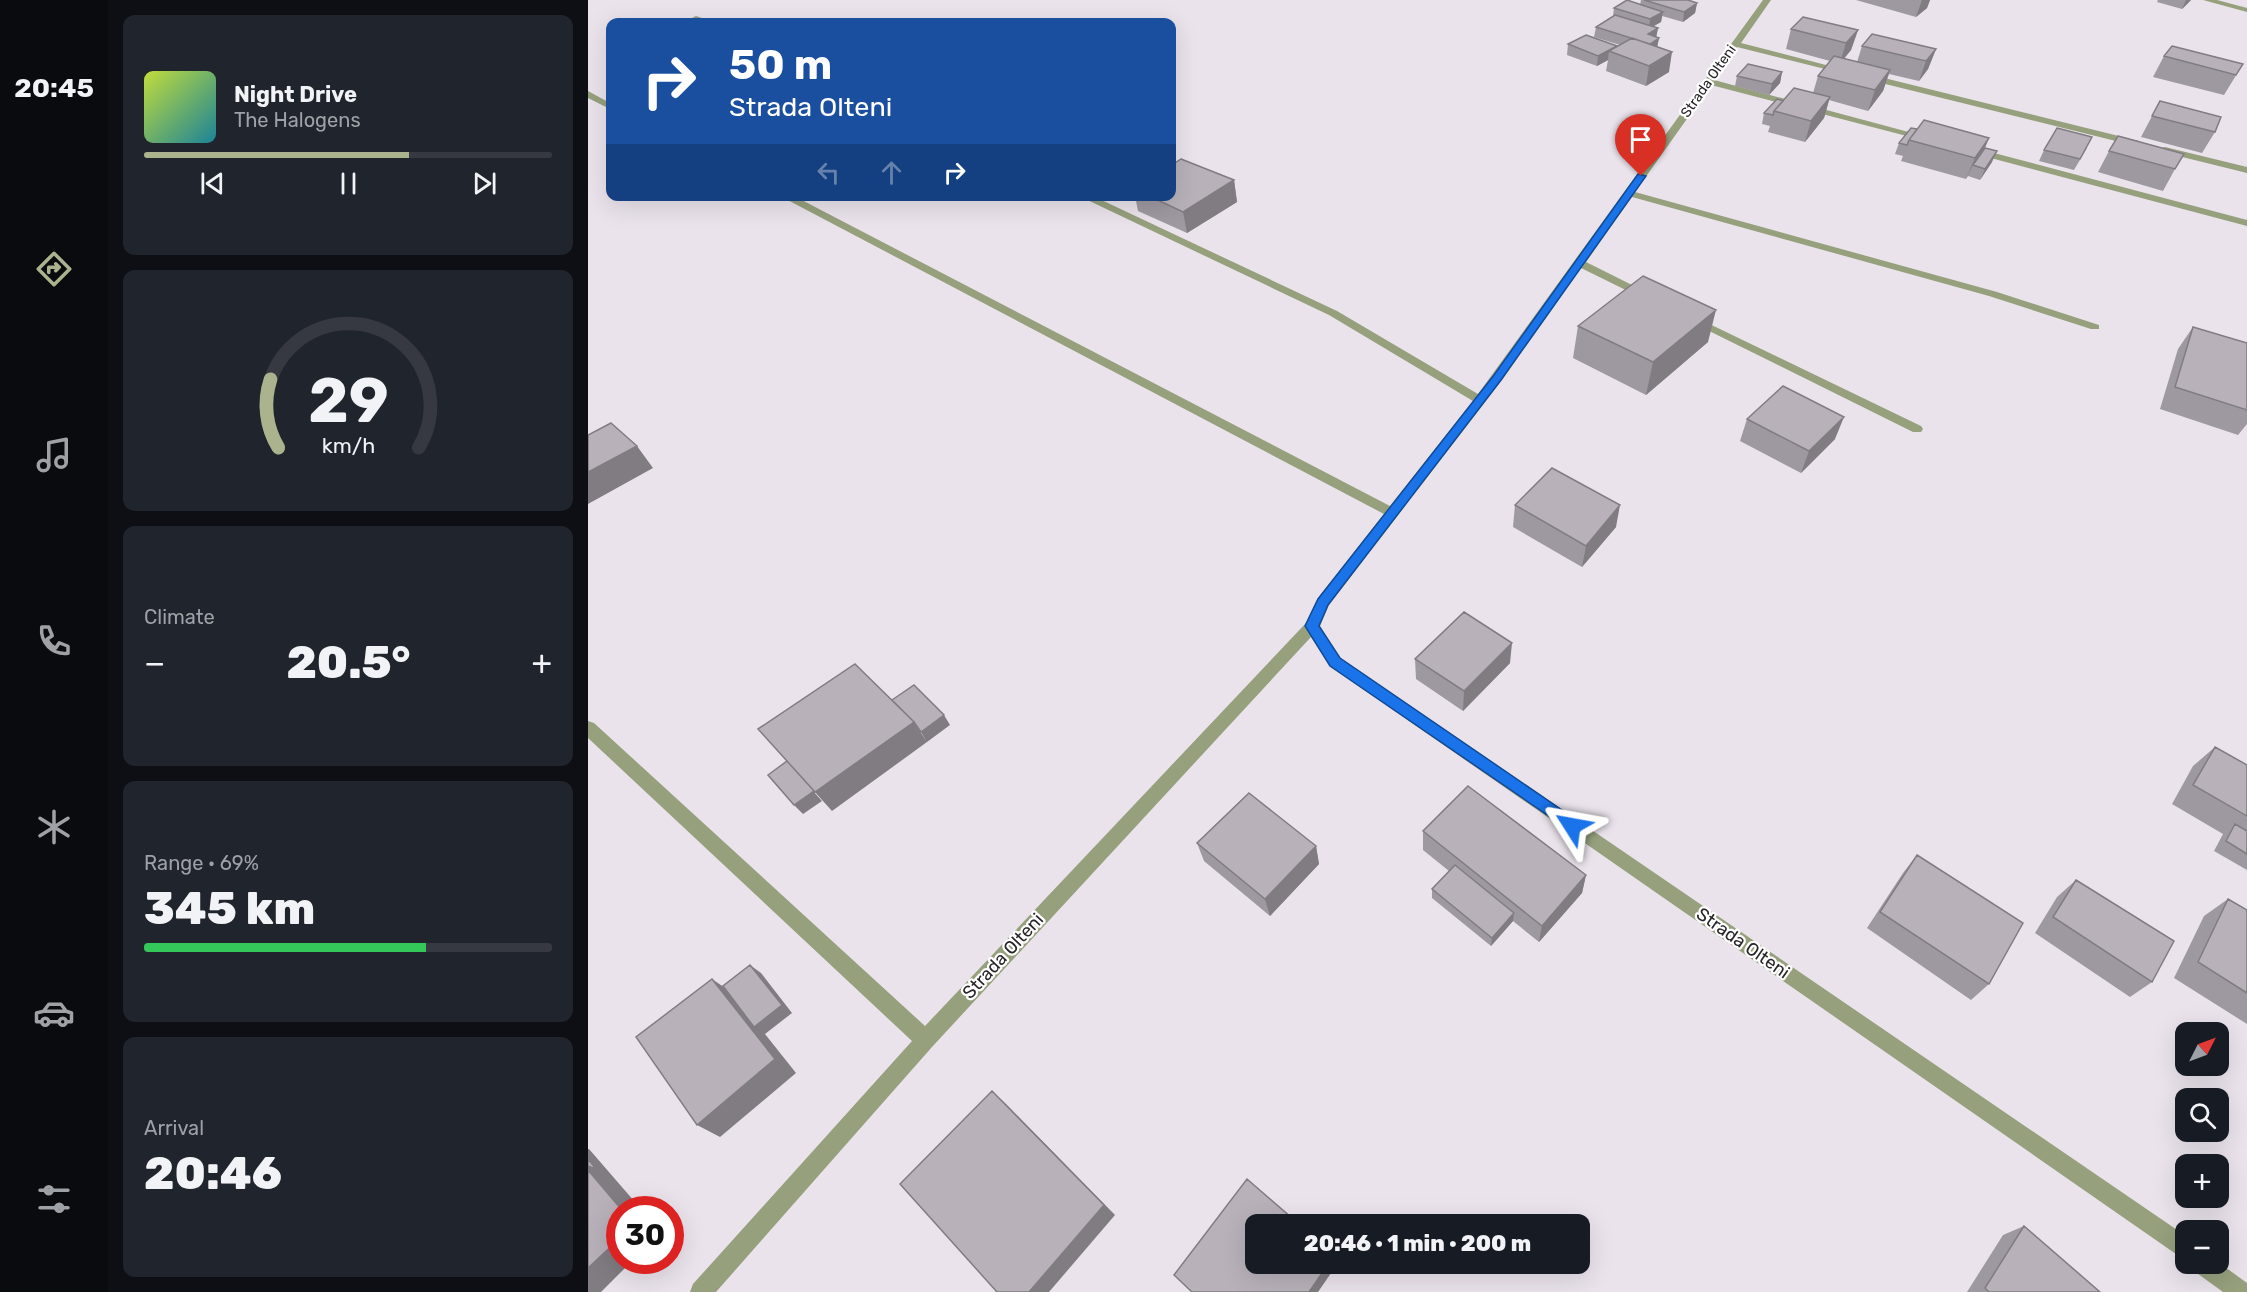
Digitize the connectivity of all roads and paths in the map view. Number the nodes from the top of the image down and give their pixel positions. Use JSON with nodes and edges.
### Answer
{"nodes":[{"id":1,"x":1767,"y":0,"type":"edge"},
{"id":2,"x":2207,"y":0,"type":"edge"},
{"id":3,"x":2247,"y":10,"type":"edge"},
{"id":4,"x":1734,"y":44,"type":"junction"},
{"id":5,"x":1708,"y":81,"type":"junction"},
{"id":6,"x":588,"y":94,"type":"edge"},
{"id":7,"x":606,"y":104,"type":"edge"},
{"id":8,"x":1940,"y":141,"type":"edge"},
{"id":9,"x":2143,"y":145,"type":"edge"},
{"id":10,"x":1963,"y":147,"type":"edge"},
{"id":11,"x":2154,"y":147,"type":"edge"},
{"id":12,"x":2247,"y":170,"type":"edge"},
{"id":13,"x":1629,"y":193,"type":"junction"},
{"id":14,"x":795,"y":201,"type":"edge"},
{"id":15,"x":1095,"y":201,"type":"edge"},
{"id":16,"x":2247,"y":223,"type":"edge"},
{"id":17,"x":1579,"y":263,"type":"junction"},
{"id":18,"x":1653,"y":299,"type":"edge"},
{"id":19,"x":1685,"y":315,"type":"edge"},
{"id":20,"x":2095,"y":327,"type":"dead end"},
{"id":21,"x":1480,"y":400,"type":"junction"},
{"id":22,"x":1917,"y":429,"type":"dead end"},
{"id":23,"x":1392,"y":513,"type":"junction"},
{"id":24,"x":1312,"y":626,"type":"junction"},
{"id":25,"x":588,"y":728,"type":"edge"},
{"id":26,"x":925,"y":1040,"type":"junction"},
{"id":27,"x":2175,"y":1242,"type":"edge"},
{"id":28,"x":2217,"y":1274,"type":"edge"},
{"id":29,"x":701,"y":1292,"type":"edge"},
{"id":30,"x":2241,"y":1292,"type":"edge"}],
"edges":[{"from":1,"to":4,"type":"street","name":"Strada Olteni"},
{"from":2,"to":3,"type":"street"},
{"from":4,"to":5,"type":"street","name":"Strada Olteni"},
{"from":4,"to":9,"type":"street"},
{"from":5,"to":8,"type":"street"},
{"from":5,"to":13,"type":"street","name":"Strada Olteni"},
{"from":6,"to":7,"type":"street"},
{"from":10,"to":16,"type":"street"},
{"from":11,"to":12,"type":"street"},
{"from":13,"to":17,"type":"street","name":"Strada Olteni"},
{"from":13,"to":20,"type":"street"},
{"from":14,"to":23,"type":"street"},
{"from":15,"to":21,"type":"street"},
{"from":17,"to":18,"type":"street"},
{"from":17,"to":21,"type":"street","name":"Strada Olteni"},
{"from":19,"to":22,"type":"street"},
{"from":21,"to":23,"type":"street","name":"Strada Olteni"},
{"from":23,"to":24,"type":"street","name":"Strada Olteni"},
{"from":24,"to":26,"type":"street","name":"Strada Olteni"},
{"from":24,"to":27,"type":"street","name":"Strada Olteni"},
{"from":25,"to":26,"type":"street"},
{"from":26,"to":29,"type":"street","name":"Strada Olteni"},
{"from":28,"to":30,"type":"street"}]}
